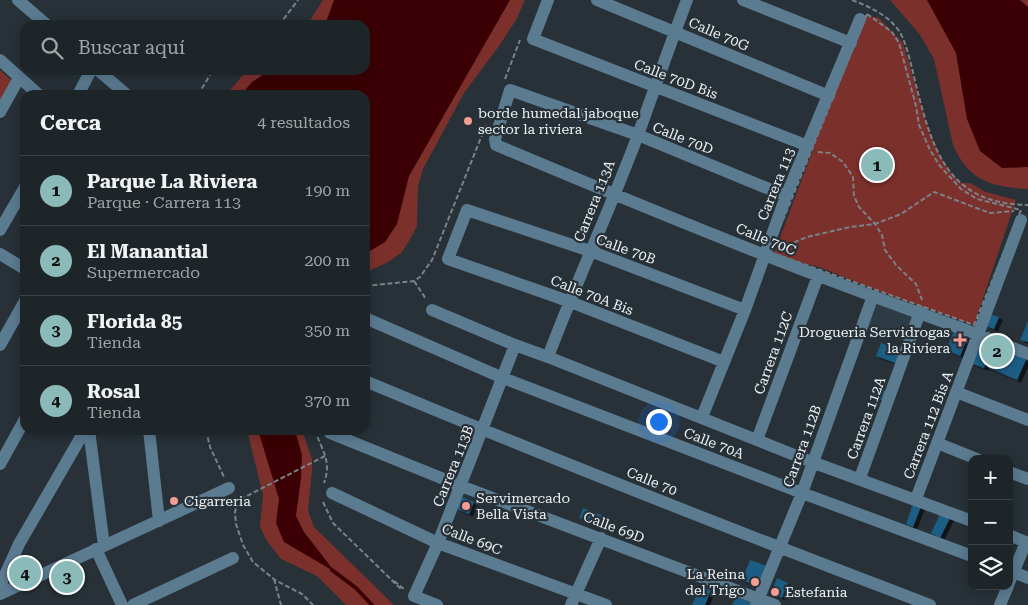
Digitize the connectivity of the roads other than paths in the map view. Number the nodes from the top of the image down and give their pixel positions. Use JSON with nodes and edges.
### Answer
{"nodes":[{"id":1,"x":18,"y":0,"type":"edge"},
{"id":2,"x":548,"y":0,"type":"edge"},
{"id":3,"x":597,"y":0,"type":"edge"},
{"id":4,"x":688,"y":0,"type":"edge"},
{"id":5,"x":743,"y":0,"type":"edge"},
{"id":6,"x":860,"y":19,"type":"dead end"},
{"id":7,"x":41,"y":20,"type":"edge"},
{"id":8,"x":675,"y":32,"type":"junction"},
{"id":9,"x":850,"y":42,"type":"junction"},
{"id":10,"x":0,"y":60,"type":"edge"},
{"id":11,"x":88,"y":75,"type":"edge"},
{"id":12,"x":104,"y":75,"type":"edge"},
{"id":13,"x":19,"y":78,"type":"junction"},
{"id":14,"x":654,"y":87,"type":"junction"},
{"id":15,"x":33,"y":90,"type":"edge"},
{"id":16,"x":81,"y":90,"type":"edge"},
{"id":17,"x":121,"y":90,"type":"edge"},
{"id":18,"x":829,"y":96,"type":"junction"},
{"id":19,"x":0,"y":112,"type":"edge"},
{"id":20,"x":638,"y":135,"type":"junction"},
{"id":21,"x":496,"y":146,"type":"joint"},
{"id":22,"x":808,"y":150,"type":"junction"},
{"id":23,"x":613,"y":194,"type":"junction"},
{"id":24,"x":20,"y":196,"type":"edge"},
{"id":25,"x":786,"y":196,"type":"junction"},
{"id":26,"x":1021,"y":215,"type":"road end"},
{"id":27,"x":0,"y":230,"type":"edge"},
{"id":28,"x":590,"y":252,"type":"junction"},
{"id":29,"x":767,"y":253,"type":"junction"},
{"id":30,"x":0,"y":254,"type":"edge"},
{"id":31,"x":448,"y":259,"type":"joint"},
{"id":32,"x":20,"y":266,"type":"edge"},
{"id":33,"x":818,"y":276,"type":"junction"},
{"id":34,"x":873,"y":296,"type":"junction"},
{"id":35,"x":568,"y":301,"type":"junction"},
{"id":36,"x":20,"y":309,"type":"edge"},
{"id":37,"x":432,"y":310,"type":"road end"},
{"id":38,"x":745,"y":310,"type":"junction"},
{"id":39,"x":923,"y":311,"type":"junction"},
{"id":40,"x":370,"y":320,"type":"edge"},
{"id":41,"x":977,"y":334,"type":"junction"},
{"id":42,"x":515,"y":345,"type":"junction"},
{"id":43,"x":0,"y":346,"type":"edge"},
{"id":44,"x":1028,"y":354,"type":"edge"},
{"id":45,"x":548,"y":357,"type":"junction"},
{"id":46,"x":724,"y":362,"type":"junction"},
{"id":47,"x":503,"y":378,"type":"junction"},
{"id":48,"x":370,"y":383,"type":"edge"},
{"id":49,"x":956,"y":392,"type":"junction"},
{"id":50,"x":702,"y":417,"type":"junction"},
{"id":51,"x":1028,"y":420,"type":"edge"},
{"id":52,"x":20,"y":428,"type":"edge"},
{"id":53,"x":483,"y":430,"type":"junction"},
{"id":54,"x":84,"y":435,"type":"edge"},
{"id":55,"x":88,"y":435,"type":"edge"},
{"id":56,"x":150,"y":435,"type":"edge"},
{"id":57,"x":335,"y":435,"type":"edge"},
{"id":58,"x":757,"y":440,"type":"junction"},
{"id":59,"x":937,"y":443,"type":"junction"},
{"id":60,"x":968,"y":455,"type":"edge"},
{"id":61,"x":812,"y":462,"type":"junction"},
{"id":62,"x":0,"y":464,"type":"edge"},
{"id":63,"x":1013,"y":473,"type":"edge"},
{"id":64,"x":860,"y":478,"type":"junction"},
{"id":65,"x":1028,"y":479,"type":"edge"},
{"id":66,"x":461,"y":486,"type":"junction"},
{"id":67,"x":229,"y":488,"type":"road end"},
{"id":68,"x":325,"y":493,"type":"road end"},
{"id":69,"x":802,"y":493,"type":"junction"},
{"id":70,"x":916,"y":499,"type":"junction"},
{"id":71,"x":968,"y":519,"type":"edge"},
{"id":72,"x":159,"y":520,"type":"junction"},
{"id":73,"x":1013,"y":537,"type":"edge"},
{"id":74,"x":601,"y":538,"type":"junction"},
{"id":75,"x":1027,"y":542,"type":"edge"},
{"id":76,"x":438,"y":543,"type":"junction"},
{"id":77,"x":100,"y":548,"type":"junction"},
{"id":78,"x":779,"y":548,"type":"junction"},
{"id":79,"x":968,"y":555,"type":"edge"},
{"id":80,"x":233,"y":558,"type":"dead end"},
{"id":81,"x":1013,"y":572,"type":"edge"},
{"id":82,"x":1013,"y":578,"type":"edge"},
{"id":83,"x":1028,"y":578,"type":"edge"},
{"id":84,"x":0,"y":586,"type":"edge"},
{"id":85,"x":1006,"y":590,"type":"edge"},
{"id":86,"x":0,"y":594,"type":"edge"},
{"id":87,"x":574,"y":599,"type":"edge"},
{"id":88,"x":757,"y":602,"type":"edge"},
{"id":89,"x":122,"y":605,"type":"edge"},
{"id":90,"x":133,"y":605,"type":"edge"},
{"id":91,"x":437,"y":605,"type":"edge"},
{"id":92,"x":606,"y":605,"type":"edge"},
{"id":93,"x":775,"y":605,"type":"edge"},
{"id":94,"x":930,"y":605,"type":"edge"},
{"id":95,"x":1000,"y":605,"type":"edge"}],
"edges":[{"from":1,"to":7,"type":"street"},
{"from":2,"to":14,"type":"street","name":"Calle 70D Bis"},
{"from":3,"to":8,"type":"street","name":"Calle 70G"},
{"from":4,"to":8,"type":"street","name":"Carrera 113A"},
{"from":5,"to":9,"type":"street"},
{"from":6,"to":9,"type":"street","name":"Carrera 113"},
{"from":8,"to":14,"type":"street","name":"Carrera 113A"},
{"from":8,"to":18,"type":"street","name":"Calle 70G"},
{"from":9,"to":18,"type":"street","name":"Carrera 113"},
{"from":10,"to":13,"type":"street"},
{"from":11,"to":16,"type":"street"},
{"from":12,"to":17,"type":"street"},
{"from":13,"to":15,"type":"street"},
{"from":13,"to":19,"type":"street"},
{"from":14,"to":20,"type":"street","name":"Carrera 113A"},
{"from":14,"to":22,"type":"street","name":"Calle 70D Bis"},
{"from":18,"to":22,"type":"street","name":"Carrera 113"},
{"from":20,"to":21,"type":"street","name":"Calle 70D"},
{"from":20,"to":23,"type":"street","name":"Carrera 113A"},
{"from":20,"to":25,"type":"street","name":"Calle 70D"},
{"from":21,"to":23,"type":"street","name":"Calle 70C"},
{"from":22,"to":25,"type":"street","name":"Carrera 113"},
{"from":23,"to":28,"type":"street","name":"Carrera 113A"},
{"from":23,"to":29,"type":"street","name":"Calle 70C"},
{"from":24,"to":27,"type":"street"},
{"from":25,"to":29,"type":"street","name":"Carrera 113"},
{"from":26,"to":41,"type":"street","name":"Carrera 112 Bis A"},
{"from":28,"to":31,"type":"street","name":"Calle 70B"},
{"from":28,"to":35,"type":"street","name":"Carrera 113A"},
{"from":28,"to":38,"type":"street","name":"Calle 70B"},
{"from":29,"to":33,"type":"street","name":"Calle 70C"},
{"from":29,"to":38,"type":"street","name":"Carrera 113"},
{"from":30,"to":32,"type":"street"},
{"from":31,"to":35,"type":"street","name":"Calle 70A Bis"},
{"from":33,"to":34,"type":"street","name":"Calle 70C"},
{"from":33,"to":58,"type":"street","name":"Carrera 112C"},
{"from":34,"to":39,"type":"street","name":"Calle 70C"},
{"from":34,"to":61,"type":"street","name":"Carrera 112B"},
{"from":35,"to":45,"type":"street","name":"Carrera 113A"},
{"from":35,"to":46,"type":"street","name":"Calle 70A Bis"},
{"from":36,"to":43,"type":"street"},
{"from":37,"to":42,"type":"street","name":"Calle 70A"},
{"from":38,"to":46,"type":"street","name":"Carrera 113"},
{"from":39,"to":41,"type":"street","name":"Calle 70C"},
{"from":39,"to":64,"type":"street","name":"Carrera 112A"},
{"from":40,"to":47,"type":"street","name":"Calle 70A"},
{"from":41,"to":44,"type":"street","name":"Calle 70C"},
{"from":41,"to":49,"type":"street","name":"Carrera 112 Bis A"},
{"from":42,"to":45,"type":"street","name":"Calle 70A"},
{"from":42,"to":47,"type":"street","name":"Carrera 113B"},
{"from":45,"to":50,"type":"street","name":"Calle 70A"},
{"from":46,"to":50,"type":"street","name":"Carrera 113"},
{"from":47,"to":53,"type":"street","name":"Carrera 113B"},
{"from":47,"to":69,"type":"street","name":"Calle 70A"},
{"from":48,"to":53,"type":"street","name":"Calle 70"},
{"from":49,"to":51,"type":"street"},
{"from":49,"to":59,"type":"street","name":"Carrera 112 Bis A"},
{"from":50,"to":58,"type":"street","name":"Calle 70A"},
{"from":52,"to":62,"type":"street"},
{"from":53,"to":66,"type":"street","name":"Carrera 113B"},
{"from":53,"to":78,"type":"street","name":"Calle 70"},
{"from":54,"to":84,"type":"street"},
{"from":55,"to":77,"type":"street"},
{"from":56,"to":72,"type":"street"},
{"from":57,"to":66,"type":"street","name":"Calle 69D"},
{"from":58,"to":61,"type":"street","name":"Calle 70A"},
{"from":59,"to":60,"type":"street"},
{"from":59,"to":70,"type":"street","name":"Carrera 112 Bis A"},
{"from":61,"to":64,"type":"street","name":"Calle 70A"},
{"from":61,"to":69,"type":"street","name":"Carrera 112B"},
{"from":63,"to":65,"type":"street"},
{"from":64,"to":70,"type":"street","name":"Calle 70A"},
{"from":66,"to":74,"type":"street","name":"Calle 69D"},
{"from":66,"to":76,"type":"street","name":"Carrera 113B"},
{"from":67,"to":72,"type":"street"},
{"from":68,"to":76,"type":"street","name":"Calle 69C"},
{"from":69,"to":78,"type":"street","name":"Carrera 112B"},
{"from":69,"to":79,"type":"street","name":"Calle 70A"},
{"from":70,"to":71,"type":"street","name":"Calle 70A"},
{"from":72,"to":77,"type":"street"},
{"from":73,"to":75,"type":"street"},
{"from":74,"to":87,"type":"street"},
{"from":74,"to":88,"type":"street","name":"Calle 69D"},
{"from":75,"to":81,"type":"street"},
{"from":76,"to":87,"type":"street","name":"Calle 69C"},
{"from":76,"to":91,"type":"street","name":"Carrera 113B"},
{"from":77,"to":86,"type":"street"},
{"from":77,"to":89,"type":"street"},
{"from":78,"to":88,"type":"street","name":"Carrera 112B"},
{"from":78,"to":94,"type":"street","name":"Calle 70"},
{"from":80,"to":90,"type":"street"},
{"from":82,"to":83,"type":"street"},
{"from":85,"to":95,"type":"street"},
{"from":87,"to":92,"type":"street","name":"Calle 69C"},
{"from":88,"to":93,"type":"street","name":"Calle 69D"}]}
